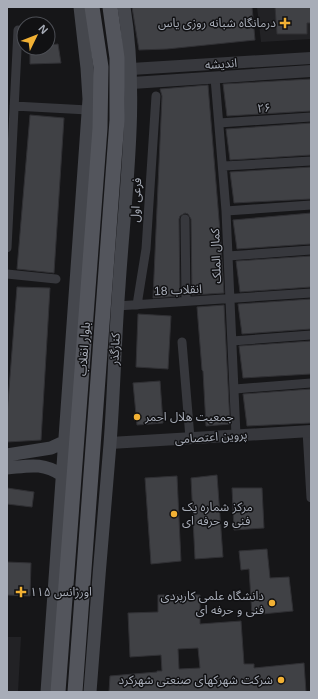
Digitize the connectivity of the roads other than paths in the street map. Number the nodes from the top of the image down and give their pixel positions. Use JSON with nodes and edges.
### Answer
{"nodes":[{"id":1,"x":80,"y":7,"type":"edge"},
{"id":2,"x":92,"y":7,"type":"edge"},
{"id":3,"x":110,"y":7,"type":"edge"},
{"id":4,"x":124,"y":7,"type":"edge"},
{"id":5,"x":17,"y":56,"type":"edge"},
{"id":6,"x":311,"y":58,"type":"edge"},
{"id":7,"x":298,"y":59,"type":"junction"},
{"id":8,"x":137,"y":69,"type":"junction"},
{"id":9,"x":305,"y":71,"type":"edge"},
{"id":10,"x":215,"y":78,"type":"junction"},
{"id":11,"x":138,"y":83,"type":"junction"},
{"id":12,"x":156,"y":96,"type":"dead end"},
{"id":13,"x":14,"y":106,"type":"junction"},
{"id":14,"x":88,"y":110,"type":"junction"},
{"id":15,"x":311,"y":117,"type":"edge"},
{"id":16,"x":219,"y":123,"type":"junction"},
{"id":17,"x":311,"y":161,"type":"edge"},
{"id":18,"x":224,"y":166,"type":"junction"},
{"id":19,"x":9,"y":174,"type":"edge"},
{"id":20,"x":311,"y":205,"type":"edge"},
{"id":21,"x":94,"y":208,"type":"junction"},
{"id":22,"x":110,"y":209,"type":"junction"},
{"id":23,"x":226,"y":211,"type":"junction"},
{"id":24,"x":185,"y":219,"type":"dead end"},
{"id":25,"x":7,"y":248,"type":"edge"},
{"id":26,"x":311,"y":250,"type":"edge"},
{"id":27,"x":228,"y":256,"type":"junction"},
{"id":28,"x":7,"y":274,"type":"edge"},
{"id":29,"x":56,"y":279,"type":"dead end"},
{"id":30,"x":311,"y":293,"type":"edge"},
{"id":31,"x":229,"y":299,"type":"junction"},
{"id":32,"x":186,"y":301,"type":"junction"},
{"id":33,"x":137,"y":305,"type":"junction"},
{"id":34,"x":117,"y":306,"type":"junction"},
{"id":35,"x":311,"y":336,"type":"edge"},
{"id":36,"x":78,"y":340,"type":"junction"},
{"id":37,"x":232,"y":341,"type":"junction"},
{"id":38,"x":182,"y":342,"type":"dead end"},
{"id":39,"x":311,"y":383,"type":"edge"},
{"id":40,"x":235,"y":389,"type":"junction"},
{"id":41,"x":309,"y":431,"type":"edge"},
{"id":42,"x":236,"y":435,"type":"junction"},
{"id":43,"x":190,"y":438,"type":"junction"},
{"id":44,"x":64,"y":442,"type":"junction"},
{"id":45,"x":110,"y":443,"type":"junction"},
{"id":46,"x":7,"y":455,"type":"edge"},
{"id":47,"x":7,"y":468,"type":"edge"},
{"id":48,"x":62,"y":474,"type":"junction"},
{"id":49,"x":310,"y":479,"type":"edge"},
{"id":50,"x":311,"y":498,"type":"edge"},
{"id":51,"x":62,"y":565,"type":"junction"},
{"id":52,"x":91,"y":567,"type":"junction"},
{"id":53,"x":46,"y":692,"type":"edge"},
{"id":54,"x":58,"y":692,"type":"edge"},
{"id":55,"x":76,"y":692,"type":"edge"},
{"id":56,"x":90,"y":692,"type":"edge"}],
"edges":[{"from":1,"to":14,"type":"main road"},
{"from":2,"to":21,"type":"main road","name":"بلوار انقلاب"},
{"from":3,"to":22,"type":"main road","name":"بلوار انقلاب"},
{"from":4,"to":8,"type":"main road","name":"کنارگذر"},
{"from":5,"to":13,"type":"street"},
{"from":6,"to":7,"type":"street","name":"اندیشه"},
{"from":7,"to":8,"type":"street","name":"اندیشه"},
{"from":7,"to":9,"type":"street"},
{"from":8,"to":11,"type":"main road","name":"کنارگذر"},
{"from":9,"to":10,"type":"street","name":"اندیشه"},
{"from":10,"to":11,"type":"street","name":"اندیشه"},
{"from":10,"to":16,"type":"street","name":"کمال الملک"},
{"from":11,"to":34,"type":"main road","name":"کنارگذر"},
{"from":12,"to":33,"type":"street","name":"فرعی اول"},
{"from":13,"to":14,"type":"street"},
{"from":13,"to":19,"type":"street"},
{"from":14,"to":36,"type":"main road"},
{"from":15,"to":16,"type":"street","name":"۲۶"},
{"from":16,"to":18,"type":"street","name":"کمال الملک"},
{"from":17,"to":18,"type":"street"},
{"from":18,"to":23,"type":"street","name":"کمال الملک"},
{"from":19,"to":25,"type":"street"},
{"from":20,"to":23,"type":"street"},
{"from":21,"to":22,"type":"main road"},
{"from":21,"to":36,"type":"main road","name":"بلوار انقلاب"},
{"from":22,"to":52,"type":"main road","name":"بلوار انقلاب"},
{"from":23,"to":27,"type":"street","name":"کمال الملک"},
{"from":24,"to":32,"type":"street"},
{"from":26,"to":27,"type":"street"},
{"from":27,"to":31,"type":"street","name":"کمال الملک"},
{"from":28,"to":29,"type":"street"},
{"from":30,"to":31,"type":"street","name":"انقلاب 18"},
{"from":31,"to":32,"type":"street","name":"انقلاب 18"},
{"from":31,"to":37,"type":"street","name":"کمال الملک"},
{"from":32,"to":33,"type":"street","name":"انقلاب 18"},
{"from":33,"to":34,"type":"street","name":"انقلاب 18"},
{"from":34,"to":45,"type":"main road","name":"کنارگذر"},
{"from":35,"to":37,"type":"street"},
{"from":36,"to":44,"type":"main road"},
{"from":36,"to":51,"type":"main road","name":"بلوار انقلاب"},
{"from":37,"to":40,"type":"street","name":"کمال الملک"},
{"from":38,"to":43,"type":"street"},
{"from":39,"to":40,"type":"street"},
{"from":40,"to":42,"type":"street","name":"کمال الملک"},
{"from":41,"to":42,"type":"street","name":"پروین اعتصامی"},
{"from":41,"to":49,"type":"street"},
{"from":42,"to":43,"type":"street","name":"پروین اعتصامی"},
{"from":43,"to":45,"type":"street","name":"پروین اعتصامی"},
{"from":44,"to":46,"type":"main road"},
{"from":44,"to":48,"type":"main road"},
{"from":45,"to":52,"type":"main road","name":"کنارگذر"},
{"from":47,"to":48,"type":"main road"},
{"from":48,"to":51,"type":"main road"},
{"from":49,"to":50,"type":"street"},
{"from":51,"to":53,"type":"main road"},
{"from":51,"to":54,"type":"main road","name":"بلوار انقلاب"},
{"from":52,"to":55,"type":"main road","name":"بلوار انقلاب"},
{"from":52,"to":56,"type":"main road","name":"کنارگذر"}]}
